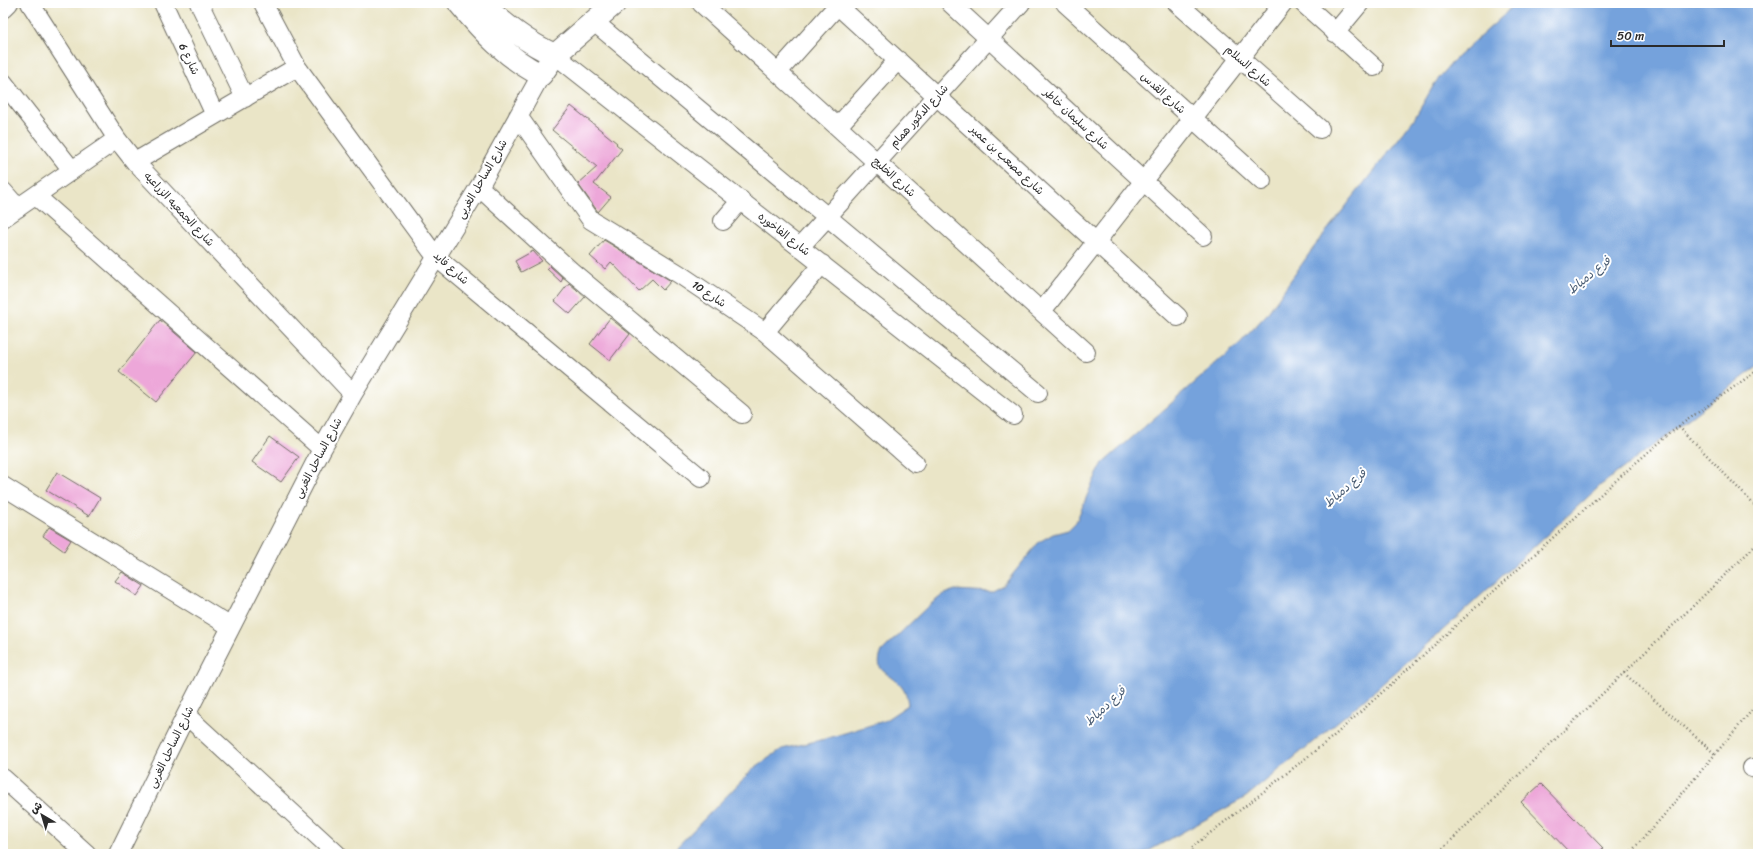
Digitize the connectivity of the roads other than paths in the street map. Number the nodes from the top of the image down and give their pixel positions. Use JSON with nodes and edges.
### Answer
{"nodes":[{"id":1,"x":8,"y":3,"type":"edge"},
{"id":2,"x":30,"y":3,"type":"edge"},
{"id":3,"x":163,"y":3,"type":"edge"},
{"id":4,"x":199,"y":3,"type":"edge"},
{"id":5,"x":263,"y":3,"type":"edge"},
{"id":6,"x":459,"y":3,"type":"edge"},
{"id":7,"x":482,"y":3,"type":"edge"},
{"id":8,"x":615,"y":3,"type":"edge"},
{"id":9,"x":701,"y":3,"type":"edge"},
{"id":10,"x":950,"y":3,"type":"edge"},
{"id":11,"x":1021,"y":3,"type":"edge"},
{"id":12,"x":1065,"y":3,"type":"edge"},
{"id":13,"x":1177,"y":3,"type":"edge"},
{"id":14,"x":1283,"y":3,"type":"edge"},
{"id":15,"x":1303,"y":3,"type":"edge"},
{"id":16,"x":1360,"y":3,"type":"edge"},
{"id":17,"x":837,"y":4,"type":"edge"},
{"id":18,"x":3,"y":9,"type":"edge"},
{"id":19,"x":593,"y":21,"type":"junction"},
{"id":20,"x":1335,"y":33,"type":"junction"},
{"id":21,"x":989,"y":39,"type":"junction"},
{"id":22,"x":555,"y":55,"type":"junction"},
{"id":23,"x":1240,"y":58,"type":"junction"},
{"id":24,"x":898,"y":60,"type":"junction"},
{"id":25,"x":297,"y":67,"type":"junction"},
{"id":26,"x":1374,"y":67,"type":"dead end"},
{"id":27,"x":778,"y":72,"type":"junction"},
{"id":28,"x":541,"y":75,"type":"junction"},
{"id":29,"x":3,"y":82,"type":"edge"},
{"id":30,"x":937,"y":96,"type":"junction"},
{"id":31,"x":245,"y":98,"type":"junction"},
{"id":32,"x":215,"y":115,"type":"junction"},
{"id":33,"x":518,"y":116,"type":"junction"},
{"id":34,"x":1192,"y":119,"type":"junction"},
{"id":35,"x":838,"y":126,"type":"junction"},
{"id":36,"x":1320,"y":129,"type":"dead end"},
{"id":37,"x":117,"y":139,"type":"junction"},
{"id":38,"x":135,"y":162,"type":"junction"},
{"id":39,"x":877,"y":162,"type":"junction"},
{"id":40,"x":72,"y":170,"type":"junction"},
{"id":41,"x":1143,"y":181,"type":"junction"},
{"id":42,"x":1262,"y":181,"type":"dead end"},
{"id":43,"x":479,"y":187,"type":"junction"},
{"id":44,"x":3,"y":191,"type":"edge"},
{"id":45,"x":36,"y":196,"type":"junction"},
{"id":46,"x":741,"y":200,"type":"junction"},
{"id":47,"x":18,"y":208,"type":"junction"},
{"id":48,"x":828,"y":217,"type":"junction"},
{"id":49,"x":3,"y":218,"type":"edge"},
{"id":50,"x":723,"y":221,"type":"dead end"},
{"id":51,"x":1203,"y":236,"type":"dead end"},
{"id":52,"x":1096,"y":242,"type":"junction"},
{"id":53,"x":800,"y":247,"type":"junction"},
{"id":54,"x":436,"y":257,"type":"junction"},
{"id":55,"x":822,"y":264,"type":"junction"},
{"id":56,"x":1042,"y":311,"type":"junction"},
{"id":57,"x":1178,"y":317,"type":"dead end"},
{"id":58,"x":765,"y":332,"type":"junction"},
{"id":59,"x":1086,"y":352,"type":"dead end"},
{"id":60,"x":1038,"y":393,"type":"dead end"},
{"id":61,"x":353,"y":394,"type":"junction"},
{"id":62,"x":742,"y":414,"type":"dead end"},
{"id":63,"x":1013,"y":415,"type":"dead end"},
{"id":64,"x":322,"y":449,"type":"junction"},
{"id":65,"x":915,"y":463,"type":"dead end"},
{"id":66,"x":701,"y":478,"type":"dead end"},
{"id":67,"x":3,"y":486,"type":"edge"},
{"id":68,"x":231,"y":627,"type":"junction"},
{"id":69,"x":186,"y":714,"type":"junction"},
{"id":70,"x":3,"y":778,"type":"edge"},
{"id":71,"x":87,"y":854,"type":"edge"},
{"id":72,"x":118,"y":854,"type":"edge"},
{"id":73,"x":336,"y":854,"type":"edge"}],
"edges":[{"from":1,"to":18,"type":"street"},
{"from":2,"to":37,"type":"street","name":"شارع الجمعيه الزراعيه"},
{"from":3,"to":32,"type":"street","name":"شارع 6"},
{"from":4,"to":31,"type":"street"},
{"from":5,"to":25,"type":"street","name":"شارع فايد"},
{"from":6,"to":28,"type":"main road"},
{"from":7,"to":22,"type":"main road"},
{"from":8,"to":19,"type":"main road"},
{"from":9,"to":27,"type":"street","name":"شارع الخليج"},
{"from":10,"to":21,"type":"street","name":"شارع سليمان خاطر"},
{"from":11,"to":21,"type":"street","name":"شارع الدكتور همام"},
{"from":12,"to":34,"type":"street","name":"شارع القدس"},
{"from":13,"to":23,"type":"street","name":"شارع السلام"},
{"from":14,"to":23,"type":"street"},
{"from":15,"to":20,"type":"street"},
{"from":16,"to":20,"type":"street"},
{"from":17,"to":24,"type":"street","name":"شارع مصعب بن عمير"},
{"from":17,"to":27,"type":"street"},
{"from":19,"to":22,"type":"main road"},
{"from":19,"to":48,"type":"street"},
{"from":20,"to":26,"type":"street"},
{"from":21,"to":30,"type":"street","name":"شارع الدكتور همام"},
{"from":21,"to":41,"type":"street","name":"شارع سليمان خاطر"},
{"from":22,"to":28,"type":"main road"},
{"from":22,"to":46,"type":"street","name":"شارع الفاخوره"},
{"from":23,"to":34,"type":"street"},
{"from":23,"to":36,"type":"street","name":"شارع السلام"},
{"from":24,"to":30,"type":"street","name":"شارع مصعب بن عمير"},
{"from":24,"to":35,"type":"street"},
{"from":25,"to":31,"type":"street"},
{"from":25,"to":54,"type":"street","name":"شارع فايد"},
{"from":27,"to":35,"type":"street","name":"شارع الخليج"},
{"from":28,"to":33,"type":"street","name":"شارع الساحل الغربى"},
{"from":29,"to":40,"type":"street"},
{"from":30,"to":39,"type":"street","name":"شارع الدكتور همام"},
{"from":30,"to":52,"type":"street","name":"شارع مصعب بن عمير"},
{"from":31,"to":32,"type":"street"},
{"from":32,"to":38,"type":"street"},
{"from":33,"to":43,"type":"street","name":"شارع الساحل الغربى"},
{"from":33,"to":58,"type":"street","name":"شارع 10"},
{"from":34,"to":41,"type":"street"},
{"from":34,"to":42,"type":"street","name":"شارع القدس"},
{"from":35,"to":39,"type":"street","name":"شارع الخليج"},
{"from":37,"to":38,"type":"street","name":"شارع الجمعيه الزراعيه"},
{"from":37,"to":40,"type":"street"},
{"from":38,"to":61,"type":"street","name":"شارع الجمعيه الزراعيه"},
{"from":39,"to":48,"type":"street","name":"شارع الدكتور همام"},
{"from":39,"to":56,"type":"street","name":"شارع الخليج"},
{"from":40,"to":45,"type":"street"},
{"from":41,"to":51,"type":"street","name":"شارع سليمان خاطر"},
{"from":41,"to":52,"type":"street"},
{"from":43,"to":54,"type":"street","name":"شارع الساحل الغربى"},
{"from":43,"to":62,"type":"street"},
{"from":44,"to":47,"type":"street"},
{"from":45,"to":47,"type":"street"},
{"from":45,"to":64,"type":"street"},
{"from":46,"to":50,"type":"street"},
{"from":46,"to":53,"type":"street","name":"شارع الفاخوره"},
{"from":47,"to":49,"type":"street"},
{"from":48,"to":53,"type":"street","name":"شارع الدكتور همام"},
{"from":48,"to":60,"type":"street"},
{"from":52,"to":56,"type":"street"},
{"from":52,"to":57,"type":"street","name":"شارع مصعب بن عمير"},
{"from":53,"to":55,"type":"street","name":"شارع الفاخوره"},
{"from":54,"to":61,"type":"street","name":"شارع الساحل الغربى"},
{"from":54,"to":66,"type":"street","name":"شارع فايد"},
{"from":55,"to":58,"type":"street"},
{"from":55,"to":63,"type":"street","name":"شارع الفاخوره"},
{"from":56,"to":59,"type":"street","name":"شارع الخليج"},
{"from":58,"to":65,"type":"street","name":"شارع 10"},
{"from":61,"to":64,"type":"street","name":"شارع الساحل الغربى"},
{"from":64,"to":68,"type":"street","name":"شارع الساحل الغربى"},
{"from":67,"to":68,"type":"street"},
{"from":68,"to":69,"type":"street","name":"شارع الساحل الغربى"},
{"from":69,"to":72,"type":"street","name":"شارع الساحل الغربى"},
{"from":69,"to":73,"type":"street"},
{"from":70,"to":71,"type":"street"}]}
